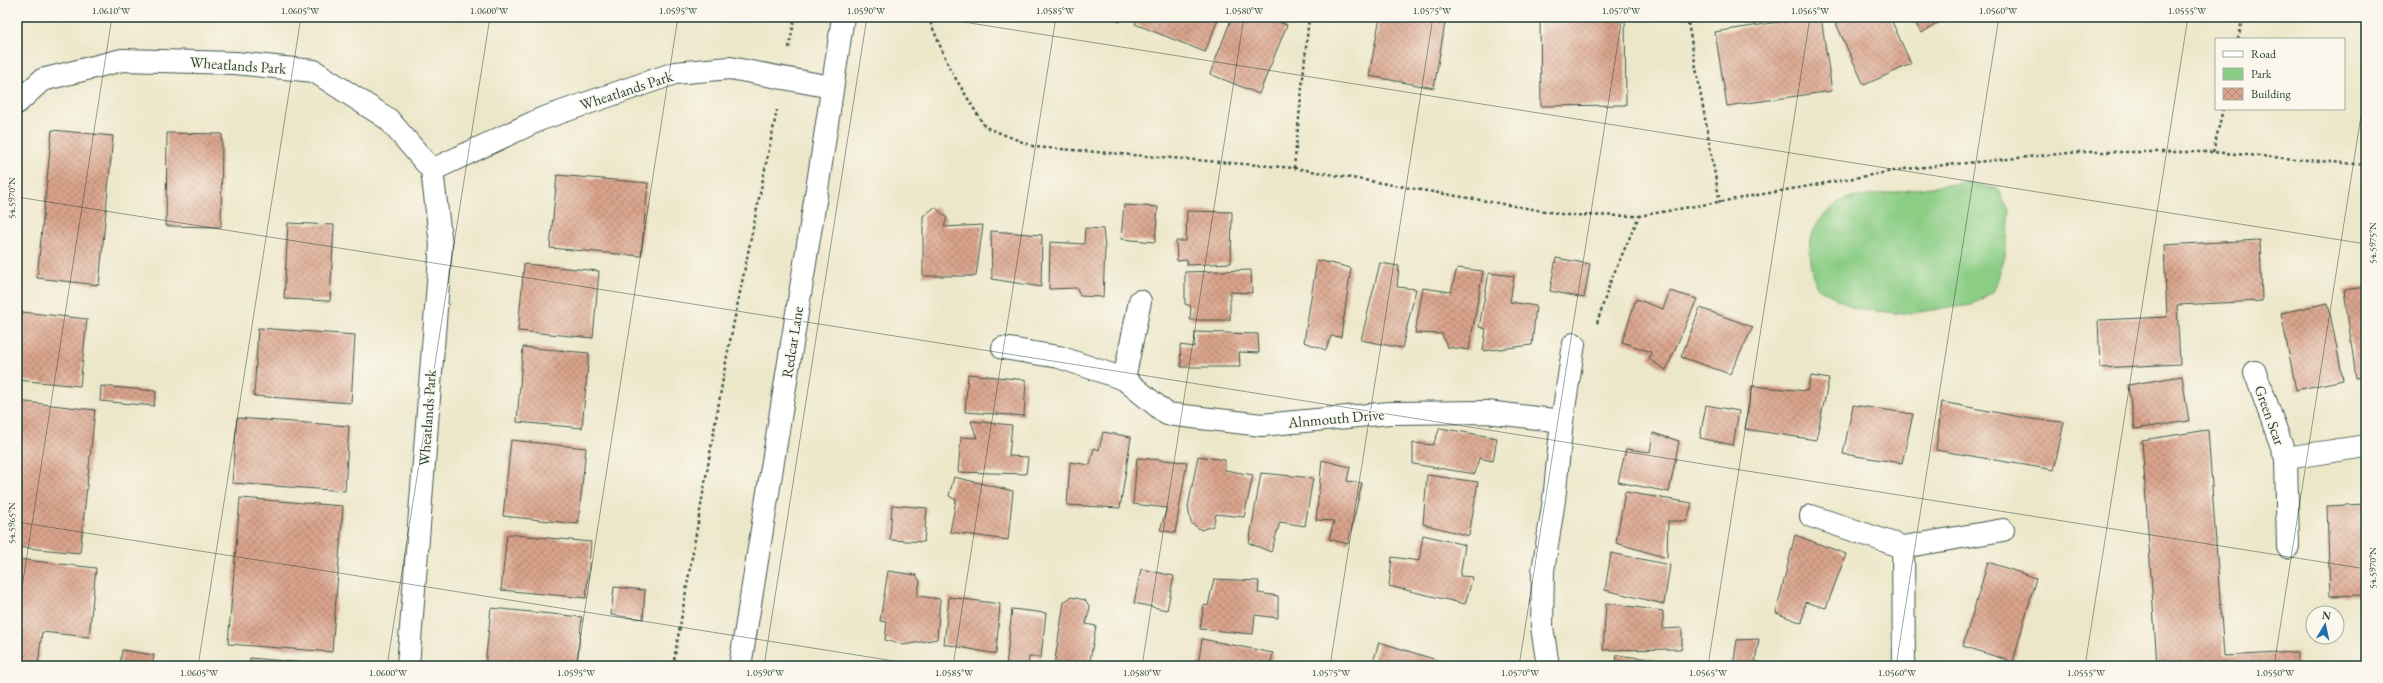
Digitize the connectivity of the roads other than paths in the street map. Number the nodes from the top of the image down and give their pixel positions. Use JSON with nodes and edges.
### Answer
{"nodes":[{"id":1,"x":843,"y":17,"type":"edge"},
{"id":2,"x":831,"y":87,"type":"junction"},
{"id":3,"x":17,"y":103,"type":"edge"},
{"id":4,"x":432,"y":170,"type":"junction"},
{"id":5,"x":1140,"y":301,"type":"dead end"},
{"id":6,"x":1574,"y":344,"type":"road end"},
{"id":7,"x":1003,"y":348,"type":"dead end"},
{"id":8,"x":2255,"y":372,"type":"dead end"},
{"id":9,"x":1124,"y":379,"type":"junction"},
{"id":10,"x":1562,"y":421,"type":"junction"},
{"id":11,"x":2366,"y":446,"type":"edge"},
{"id":12,"x":2286,"y":458,"type":"junction"},
{"id":13,"x":1811,"y":516,"type":"dead end"},
{"id":14,"x":2003,"y":530,"type":"dead end"},
{"id":15,"x":1903,"y":547,"type":"junction"},
{"id":16,"x":2288,"y":547,"type":"dead end"},
{"id":17,"x":408,"y":666,"type":"edge"},
{"id":18,"x":740,"y":666,"type":"edge"},
{"id":19,"x":1548,"y":666,"type":"edge"},
{"id":20,"x":1904,"y":666,"type":"edge"}],
"edges":[{"from":1,"to":2,"type":"street","name":"Redcar Lane"},
{"from":2,"to":4,"type":"street","name":"Wheatlands Park"},
{"from":2,"to":18,"type":"street","name":"Redcar Lane"},
{"from":3,"to":4,"type":"street","name":"Wheatlands Park"},
{"from":4,"to":17,"type":"street","name":"Wheatlands Park"},
{"from":5,"to":9,"type":"street"},
{"from":6,"to":10,"type":"street"},
{"from":7,"to":9,"type":"street","name":"Alnmouth Drive"},
{"from":8,"to":12,"type":"street","name":"Green Scar"},
{"from":9,"to":10,"type":"street","name":"Alnmouth Drive"},
{"from":10,"to":19,"type":"street"},
{"from":11,"to":12,"type":"street","name":"Green Scar"},
{"from":12,"to":16,"type":"street","name":"Green Scar"},
{"from":13,"to":15,"type":"street"},
{"from":14,"to":15,"type":"street"},
{"from":15,"to":20,"type":"street"}]}
